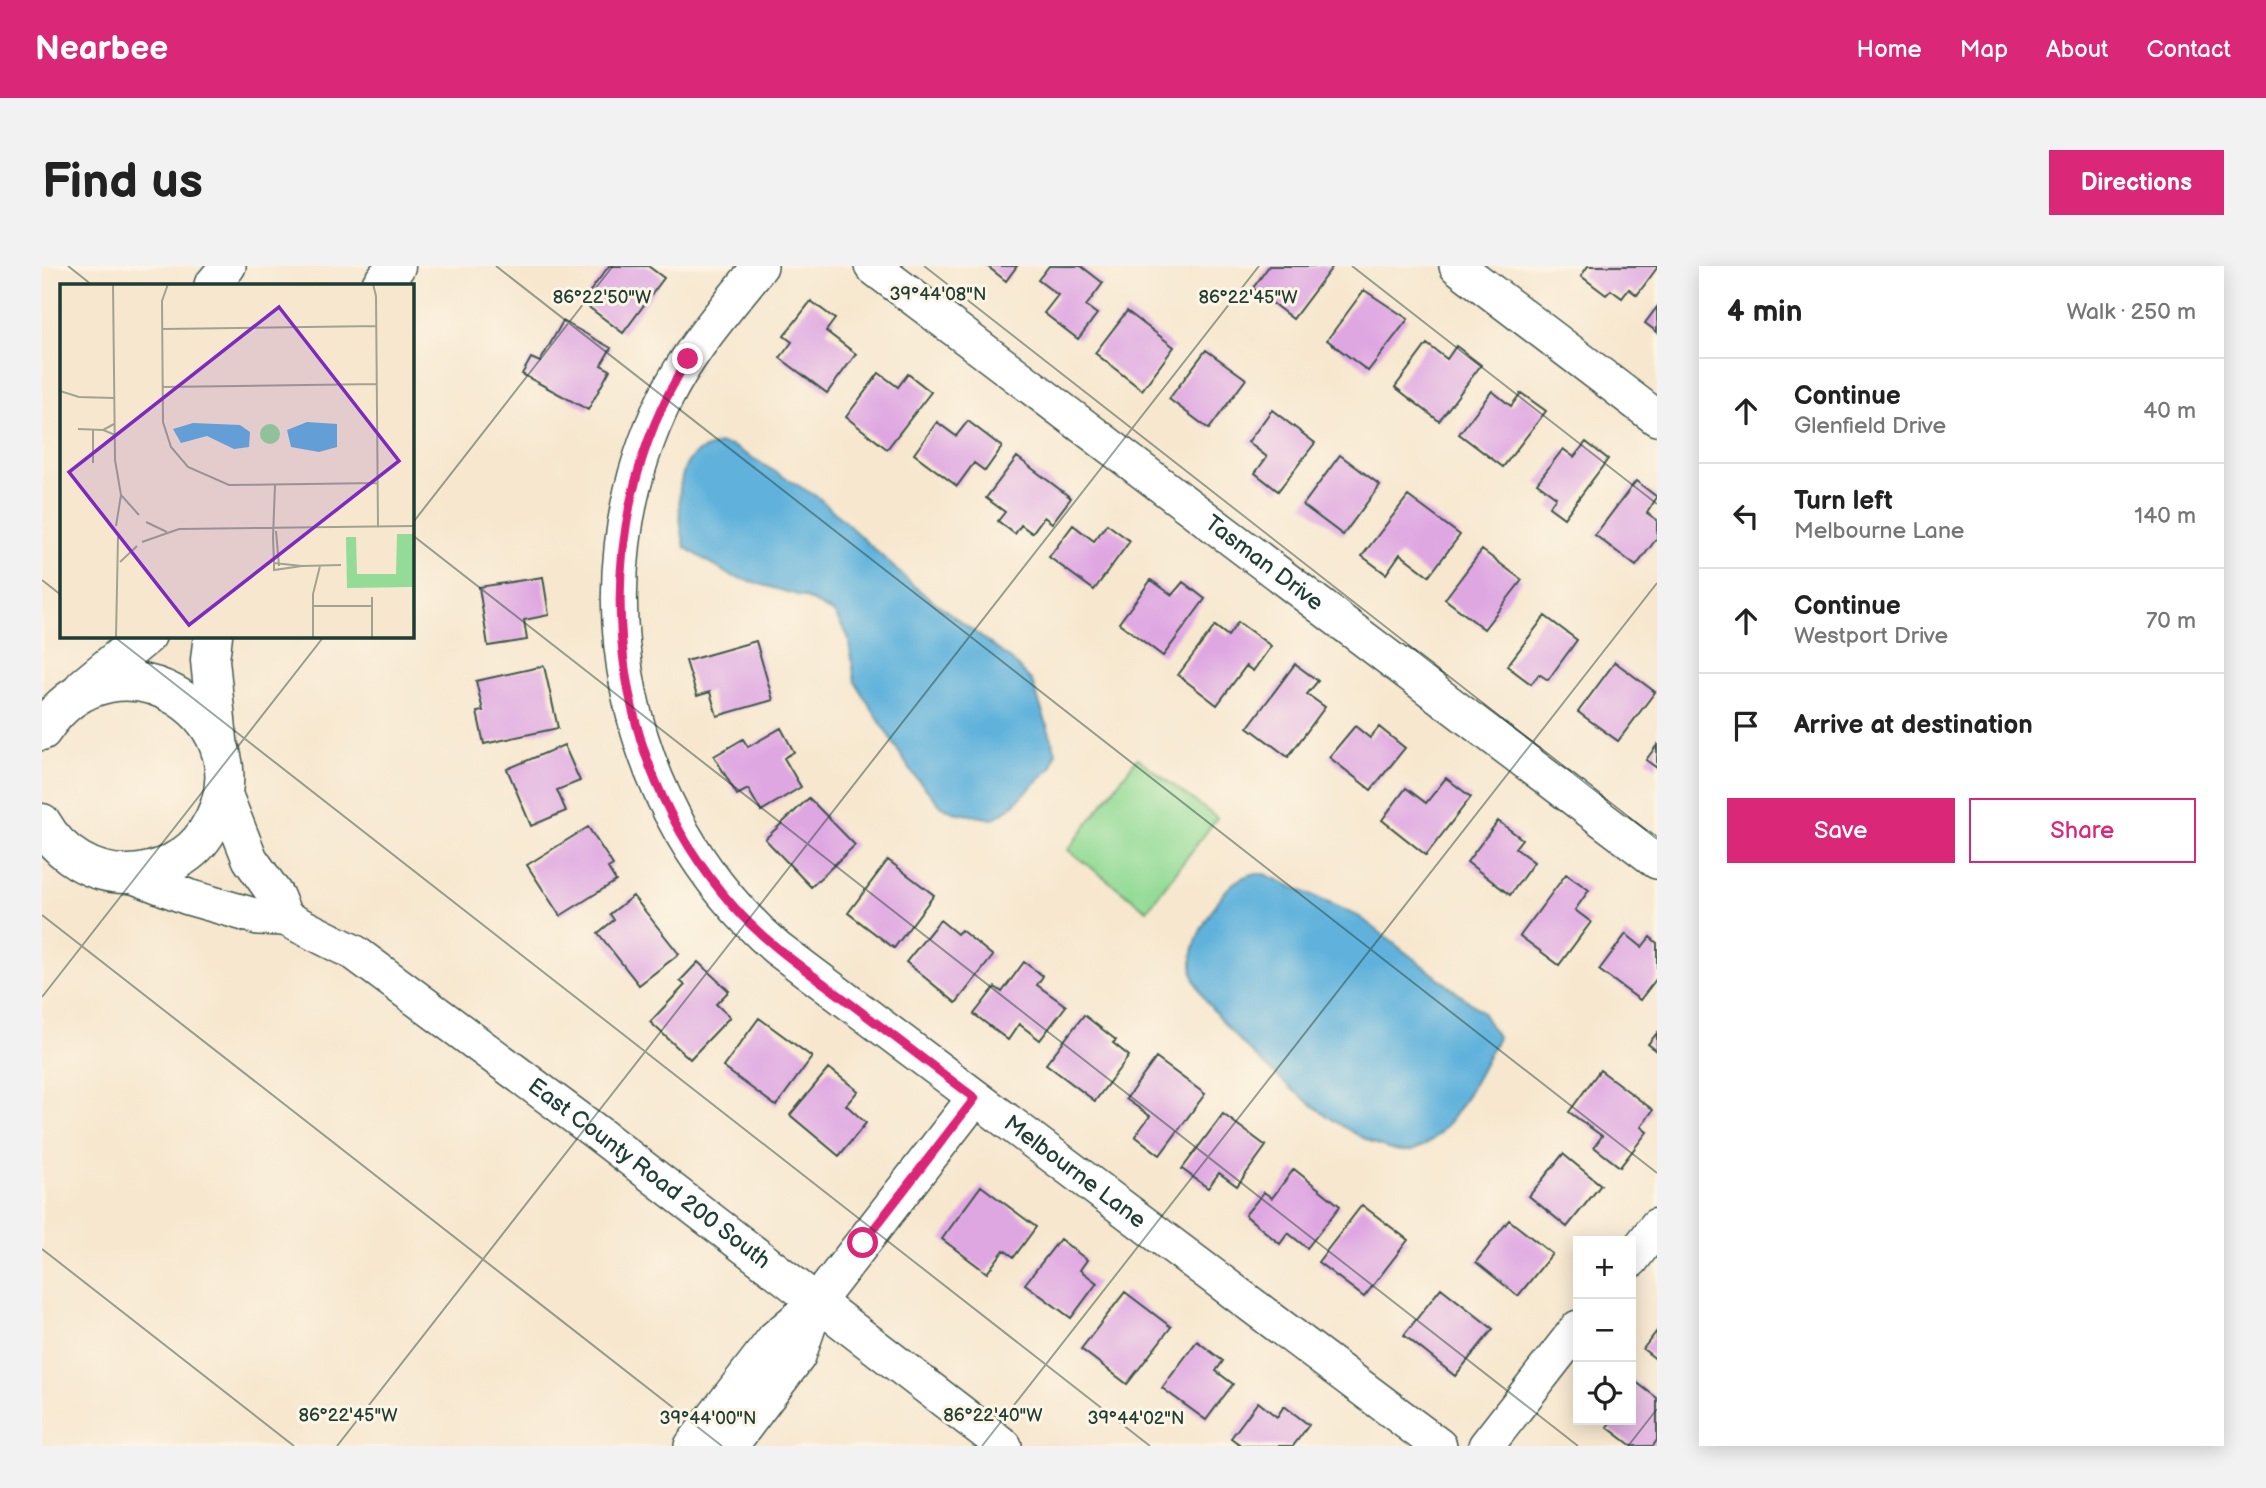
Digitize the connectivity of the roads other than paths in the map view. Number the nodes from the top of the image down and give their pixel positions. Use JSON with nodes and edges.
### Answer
{"nodes":[{"id":1,"x":228,"y":266,"type":"edge"},
{"id":2,"x":396,"y":266,"type":"edge"},
{"id":3,"x":760,"y":266,"type":"edge"},
{"id":4,"x":872,"y":266,"type":"edge"},
{"id":5,"x":1457,"y":266,"type":"edge"},
{"id":6,"x":213,"y":284,"type":"edge"},
{"id":7,"x":382,"y":284,"type":"edge"},
{"id":8,"x":1657,"y":418,"type":"edge"},
{"id":9,"x":145,"y":637,"type":"edge"},
{"id":10,"x":213,"y":637,"type":"edge"},
{"id":11,"x":68,"y":700,"type":"junction"},
{"id":12,"x":42,"y":731,"type":"edge"},
{"id":13,"x":219,"y":746,"type":"junction"},
{"id":14,"x":223,"y":791,"type":"junction"},
{"id":15,"x":42,"y":823,"type":"edge"},
{"id":16,"x":1657,"y":862,"type":"edge"},
{"id":17,"x":42,"y":872,"type":"edge"},
{"id":18,"x":118,"y":873,"type":"junction"},
{"id":19,"x":285,"y":918,"type":"junction"},
{"id":20,"x":975,"y":1098,"type":"junction"},
{"id":21,"x":1657,"y":1226,"type":"edge"},
{"id":22,"x":1636,"y":1253,"type":"edge"},
{"id":23,"x":816,"y":1303,"type":"junction"},
{"id":24,"x":1573,"y":1334,"type":"edge"},
{"id":25,"x":692,"y":1446,"type":"edge"},
{"id":26,"x":730,"y":1446,"type":"edge"},
{"id":27,"x":1004,"y":1446,"type":"edge"},
{"id":28,"x":1439,"y":1446,"type":"edge"},
{"id":29,"x":1486,"y":1446,"type":"edge"}],
"edges":[{"from":1,"to":6,"type":"street"},
{"from":2,"to":7,"type":"main road"},
{"from":3,"to":20,"type":"street","name":"Melbourne Lane"},
{"from":4,"to":16,"type":"street","name":"Tasman Drive"},
{"from":5,"to":8,"type":"street"},
{"from":9,"to":11,"type":"main road"},
{"from":10,"to":13,"type":"main road"},
{"from":11,"to":12,"type":"main road"},
{"from":11,"to":13,"type":"main road"},
{"from":13,"to":14,"type":"main road"},
{"from":14,"to":18,"type":"main road"},
{"from":14,"to":19,"type":"street"},
{"from":15,"to":18,"type":"main road"},
{"from":17,"to":18,"type":"main road"},
{"from":18,"to":19,"type":"street","name":"East County Road 200 South"},
{"from":19,"to":23,"type":"street","name":"East County Road 200 South"},
{"from":20,"to":23,"type":"street"},
{"from":20,"to":28,"type":"street","name":"Melbourne Lane"},
{"from":21,"to":22,"type":"street"},
{"from":23,"to":25,"type":"street"},
{"from":23,"to":26,"type":"street"},
{"from":23,"to":27,"type":"street","name":"East County Road 200 South"},
{"from":24,"to":29,"type":"street"}]}
